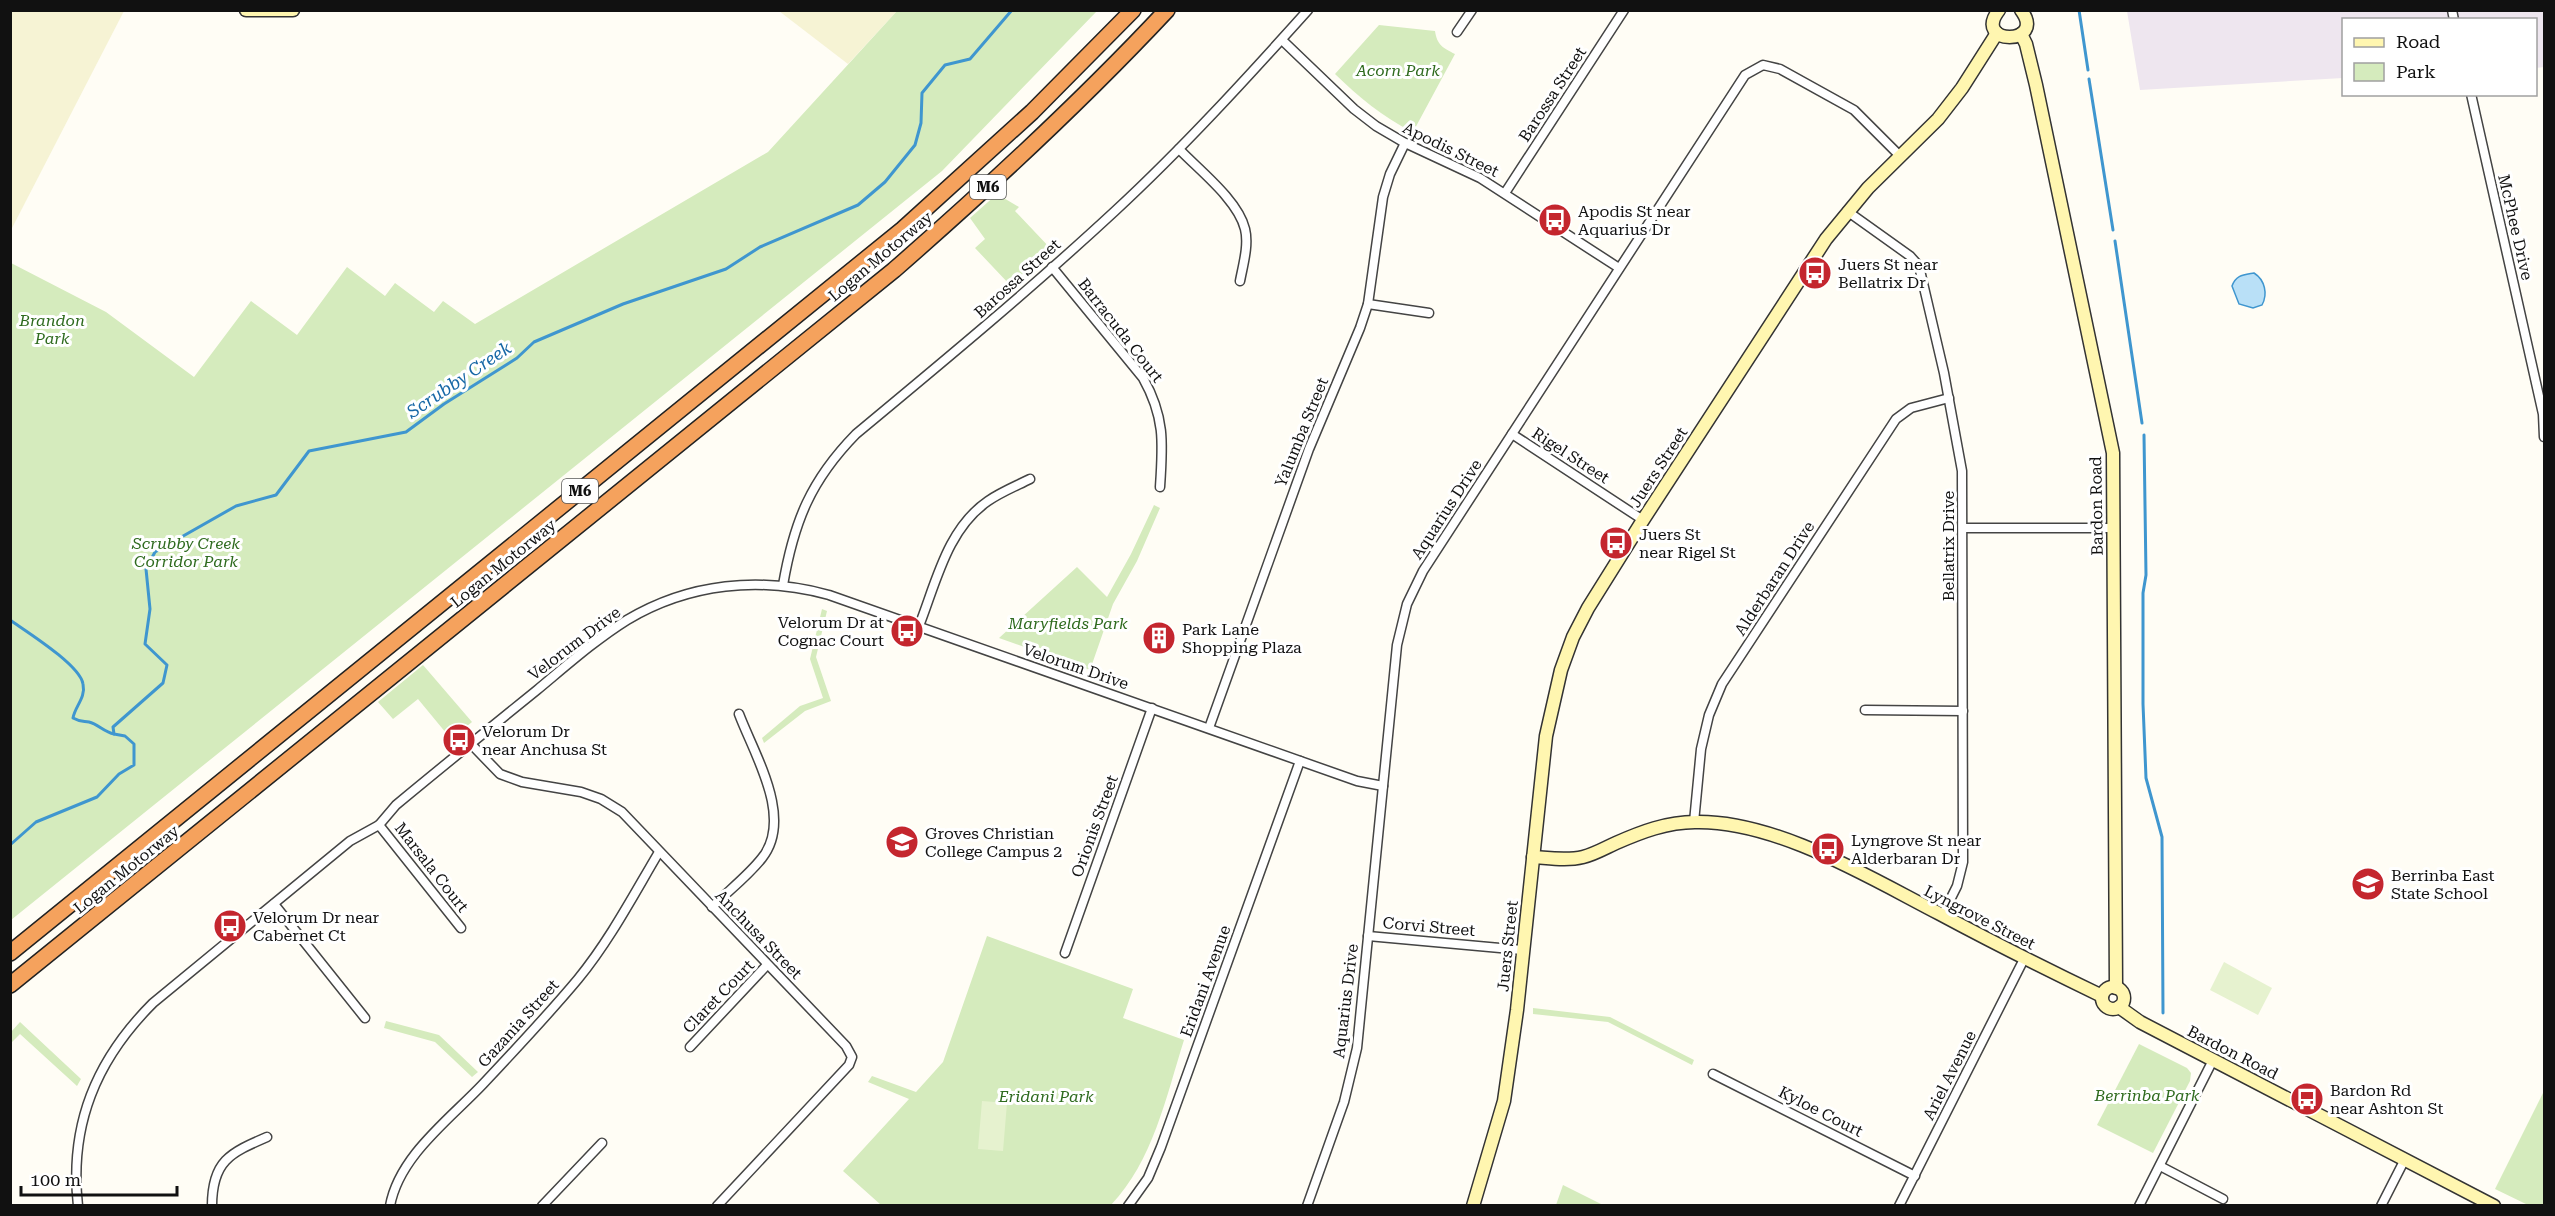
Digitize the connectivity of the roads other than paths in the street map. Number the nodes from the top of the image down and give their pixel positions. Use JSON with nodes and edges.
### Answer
{"nodes":[{"id":1,"x":246,"y":10,"type":"edge"},
{"id":2,"x":293,"y":10,"type":"edge"},
{"id":3,"x":1133,"y":10,"type":"edge"},
{"id":4,"x":1167,"y":10,"type":"edge"},
{"id":5,"x":1308,"y":10,"type":"edge"},
{"id":6,"x":1473,"y":10,"type":"edge"},
{"id":7,"x":1624,"y":10,"type":"edge"},
{"id":8,"x":2021,"y":10,"type":"edge"},
{"id":9,"x":1997,"y":11,"type":"edge"},
{"id":10,"x":1457,"y":32,"type":"dead end"},
{"id":11,"x":1997,"y":33,"type":"junction"},
{"id":12,"x":2021,"y":34,"type":"junction"},
{"id":13,"x":1282,"y":40,"type":"junction"},
{"id":14,"x":2471,"y":96,"type":"edge"},
{"id":15,"x":1405,"y":143,"type":"junction"},
{"id":16,"x":1179,"y":149,"type":"junction"},
{"id":17,"x":1900,"y":156,"type":"junction"},
{"id":18,"x":1505,"y":193,"type":"junction"},
{"id":19,"x":1847,"y":211,"type":"junction"},
{"id":20,"x":1052,"y":267,"type":"junction"},
{"id":21,"x":1619,"y":268,"type":"junction"},
{"id":22,"x":1240,"y":281,"type":"dead end"},
{"id":23,"x":1368,"y":304,"type":"junction"},
{"id":24,"x":1429,"y":312,"type":"dead end"},
{"id":25,"x":1949,"y":398,"type":"junction"},
{"id":26,"x":1512,"y":434,"type":"junction"},
{"id":27,"x":2544,"y":437,"type":"edge"},
{"id":28,"x":1030,"y":479,"type":"dead end"},
{"id":29,"x":1160,"y":487,"type":"dead end"},
{"id":30,"x":1643,"y":520,"type":"junction"},
{"id":31,"x":1963,"y":528,"type":"junction"},
{"id":32,"x":2113,"y":528,"type":"junction"},
{"id":33,"x":783,"y":585,"type":"junction"},
{"id":34,"x":919,"y":626,"type":"junction"},
{"id":35,"x":1152,"y":708,"type":"junction"},
{"id":36,"x":1865,"y":710,"type":"dead end"},
{"id":37,"x":1963,"y":711,"type":"junction"},
{"id":38,"x":739,"y":714,"type":"dead end"},
{"id":39,"x":1209,"y":728,"type":"junction"},
{"id":40,"x":471,"y":744,"type":"junction"},
{"id":41,"x":1300,"y":761,"type":"junction"},
{"id":42,"x":1383,"y":786,"type":"junction"},
{"id":43,"x":1694,"y":822,"type":"junction"},
{"id":44,"x":379,"y":825,"type":"junction"},
{"id":45,"x":660,"y":852,"type":"junction"},
{"id":46,"x":1533,"y":857,"type":"junction"},
{"id":47,"x":274,"y":904,"type":"junction"},
{"id":48,"x":712,"y":907,"type":"junction"},
{"id":49,"x":1942,"y":916,"type":"junction"},
{"id":50,"x":460,"y":928,"type":"dead end"},
{"id":51,"x":1368,"y":936,"type":"junction"},
{"id":52,"x":1522,"y":950,"type":"junction"},
{"id":53,"x":10,"y":953,"type":"edge"},
{"id":54,"x":1065,"y":953,"type":"dead end"},
{"id":55,"x":2024,"y":959,"type":"junction"},
{"id":56,"x":767,"y":965,"type":"junction"},
{"id":57,"x":10,"y":985,"type":"edge"},
{"id":58,"x":2116,"y":988,"type":"junction"},
{"id":59,"x":2102,"y":996,"type":"junction"},
{"id":60,"x":2119,"y":1007,"type":"junction"},
{"id":61,"x":365,"y":1018,"type":"dead end"},
{"id":62,"x":690,"y":1047,"type":"dead end"},
{"id":63,"x":2213,"y":1060,"type":"junction"},
{"id":64,"x":1713,"y":1074,"type":"dead end"},
{"id":65,"x":267,"y":1137,"type":"dead end"},
{"id":66,"x":602,"y":1143,"type":"dead end"},
{"id":67,"x":2405,"y":1159,"type":"junction"},
{"id":68,"x":2160,"y":1166,"type":"junction"},
{"id":69,"x":1915,"y":1176,"type":"junction"},
{"id":70,"x":2223,"y":1199,"type":"dead end"},
{"id":71,"x":78,"y":1206,"type":"edge"},
{"id":72,"x":212,"y":1206,"type":"edge"},
{"id":73,"x":390,"y":1206,"type":"edge"},
{"id":74,"x":542,"y":1206,"type":"edge"},
{"id":75,"x":717,"y":1206,"type":"edge"},
{"id":76,"x":1128,"y":1206,"type":"edge"},
{"id":77,"x":1307,"y":1206,"type":"edge"},
{"id":78,"x":1473,"y":1206,"type":"edge"},
{"id":79,"x":1899,"y":1206,"type":"edge"},
{"id":80,"x":2139,"y":1206,"type":"edge"},
{"id":81,"x":2381,"y":1206,"type":"edge"},
{"id":82,"x":2494,"y":1206,"type":"edge"}],
"edges":[{"from":1,"to":2,"type":"street"},
{"from":3,"to":53,"type":"highway","name":"Logan Motorway","number":"M6"},
{"from":4,"to":57,"type":"highway","name":"Logan Motorway","number":"M6"},
{"from":5,"to":13,"type":"street","name":"Barossa Street"},
{"from":6,"to":10,"type":"street"},
{"from":7,"to":18,"type":"street","name":"Barossa Street"},
{"from":8,"to":12,"type":"street","name":"Bardon Road"},
{"from":9,"to":11,"type":"street"},
{"from":11,"to":12,"type":"street"},
{"from":11,"to":17,"type":"street","name":"Juers Street"},
{"from":12,"to":32,"type":"street","name":"Bardon Road"},
{"from":13,"to":15,"type":"street","name":"Apodis Street"},
{"from":13,"to":16,"type":"street","name":"Barossa Street"},
{"from":14,"to":27,"type":"street","name":"McPhee Drive"},
{"from":15,"to":18,"type":"street","name":"Apodis Street"},
{"from":15,"to":23,"type":"street","name":"Yalumba Street"},
{"from":16,"to":20,"type":"street","name":"Barossa Street"},
{"from":16,"to":22,"type":"street"},
{"from":17,"to":19,"type":"street","name":"Juers Street"},
{"from":17,"to":21,"type":"street","name":"Aquarius Drive"},
{"from":18,"to":21,"type":"street","name":"Apodis Street"},
{"from":19,"to":25,"type":"street","name":"Bellatrix Drive"},
{"from":19,"to":30,"type":"street","name":"Juers Street"},
{"from":20,"to":29,"type":"street","name":"Barracuda Court"},
{"from":20,"to":33,"type":"street","name":"Barossa Street"},
{"from":21,"to":26,"type":"street","name":"Aquarius Drive"},
{"from":23,"to":24,"type":"street"},
{"from":23,"to":39,"type":"street","name":"Yalumba Street"},
{"from":25,"to":31,"type":"street","name":"Bellatrix Drive"},
{"from":25,"to":43,"type":"street","name":"Alderbaran Drive"},
{"from":26,"to":30,"type":"street","name":"Rigel Street"},
{"from":26,"to":42,"type":"street","name":"Aquarius Drive"},
{"from":28,"to":34,"type":"street"},
{"from":30,"to":46,"type":"street","name":"Juers Street"},
{"from":31,"to":32,"type":"street"},
{"from":31,"to":37,"type":"street","name":"Bellatrix Drive"},
{"from":32,"to":58,"type":"street","name":"Bardon Road"},
{"from":33,"to":34,"type":"street","name":"Velorum Drive"},
{"from":33,"to":40,"type":"street","name":"Velorum Drive"},
{"from":34,"to":35,"type":"street","name":"Velorum Drive"},
{"from":35,"to":39,"type":"street","name":"Velorum Drive"},
{"from":35,"to":54,"type":"street","name":"Orionis Street"},
{"from":36,"to":37,"type":"street"},
{"from":37,"to":49,"type":"street","name":"Bellatrix Drive"},
{"from":38,"to":48,"type":"street"},
{"from":39,"to":41,"type":"street","name":"Velorum Drive"},
{"from":40,"to":44,"type":"street","name":"Velorum Drive"},
{"from":40,"to":45,"type":"street","name":"Anchusa Street"},
{"from":41,"to":42,"type":"street","name":"Velorum Drive"},
{"from":41,"to":76,"type":"street","name":"Eridani Avenue"},
{"from":42,"to":51,"type":"street","name":"Aquarius Drive"},
{"from":43,"to":46,"type":"street","name":"Lyngrove Street"},
{"from":43,"to":49,"type":"street","name":"Lyngrove Street"},
{"from":44,"to":47,"type":"street","name":"Velorum Drive"},
{"from":44,"to":50,"type":"street","name":"Marsala Court"},
{"from":45,"to":48,"type":"street","name":"Anchusa Street"},
{"from":45,"to":73,"type":"street","name":"Gazania Street"},
{"from":46,"to":52,"type":"street","name":"Juers Street"},
{"from":47,"to":61,"type":"street"},
{"from":47,"to":71,"type":"street","name":"Velorum Drive"},
{"from":48,"to":56,"type":"street","name":"Anchusa Street"},
{"from":49,"to":55,"type":"street","name":"Lyngrove Street"},
{"from":51,"to":52,"type":"street","name":"Corvi Street"},
{"from":51,"to":77,"type":"street","name":"Aquarius Drive"},
{"from":52,"to":78,"type":"street","name":"Juers Street"},
{"from":55,"to":59,"type":"street","name":"Lyngrove Street"},
{"from":55,"to":69,"type":"street","name":"Ariel Avenue"},
{"from":56,"to":62,"type":"street","name":"Claret Court"},
{"from":56,"to":75,"type":"street","name":"Anchusa Street"},
{"from":58,"to":59,"type":"street"},
{"from":58,"to":60,"type":"street"},
{"from":59,"to":60,"type":"street"},
{"from":60,"to":63,"type":"street","name":"Bardon Road"},
{"from":63,"to":67,"type":"street","name":"Bardon Road"},
{"from":63,"to":68,"type":"street"},
{"from":64,"to":69,"type":"street","name":"Kyloe Court"},
{"from":65,"to":72,"type":"street"},
{"from":66,"to":74,"type":"street"},
{"from":67,"to":81,"type":"street"},
{"from":67,"to":82,"type":"street","name":"Bardon Road"},
{"from":68,"to":70,"type":"street"},
{"from":68,"to":80,"type":"street"},
{"from":69,"to":79,"type":"street","name":"Ariel Avenue"}]}
